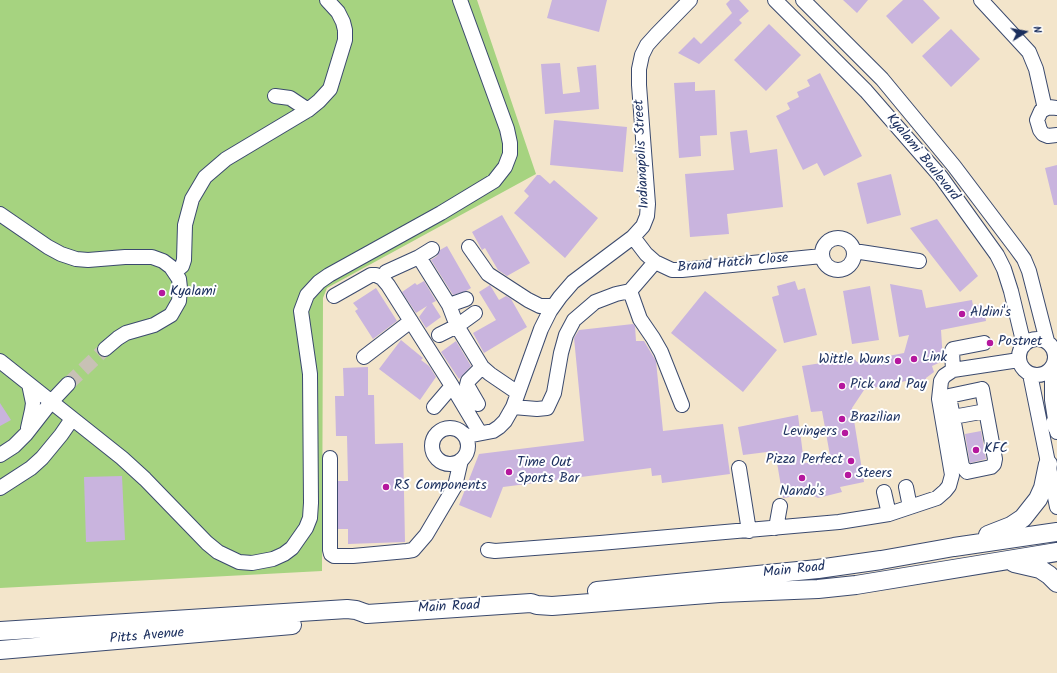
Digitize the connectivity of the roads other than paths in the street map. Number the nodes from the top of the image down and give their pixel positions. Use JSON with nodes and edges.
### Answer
{"nodes":[{"id":1,"x":327,"y":0,"type":"edge"},
{"id":2,"x":460,"y":0,"type":"edge"},
{"id":3,"x":690,"y":0,"type":"edge"},
{"id":4,"x":774,"y":0,"type":"edge"},
{"id":5,"x":803,"y":0,"type":"edge"},
{"id":6,"x":981,"y":0,"type":"edge"},
{"id":7,"x":275,"y":96,"type":"dead end"},
{"id":8,"x":1051,"y":108,"type":"edge"},
{"id":9,"x":308,"y":110,"type":"junction"},
{"id":10,"x":1057,"y":135,"type":"edge"},
{"id":11,"x":0,"y":214,"type":"edge"},
{"id":12,"x":633,"y":237,"type":"junction"},
{"id":13,"x":469,"y":247,"type":"dead end"},
{"id":14,"x":432,"y":249,"type":"dead end"},
{"id":15,"x":854,"y":251,"type":"junction"},
{"id":16,"x":822,"y":256,"type":"junction"},
{"id":17,"x":419,"y":257,"type":"junction"},
{"id":18,"x":919,"y":261,"type":"dead end"},
{"id":19,"x":655,"y":262,"type":"junction"},
{"id":20,"x":175,"y":272,"type":"junction"},
{"id":21,"x":386,"y":272,"type":"dead end"},
{"id":22,"x":630,"y":291,"type":"junction"},
{"id":23,"x":334,"y":296,"type":"dead end"},
{"id":24,"x":466,"y":299,"type":"dead end"},
{"id":25,"x":450,"y":305,"type":"junction"},
{"id":26,"x":553,"y":306,"type":"junction"},
{"id":27,"x":475,"y":314,"type":"dead end"},
{"id":28,"x":411,"y":321,"type":"junction"},
{"id":29,"x":457,"y":326,"type":"junction"},
{"id":30,"x":439,"y":335,"type":"dead end"},
{"id":31,"x":1047,"y":341,"type":"junction"},
{"id":32,"x":984,"y":343,"type":"dead end"},
{"id":33,"x":1024,"y":345,"type":"junction"},
{"id":34,"x":105,"y":349,"type":"tunnel mouth"},
{"id":35,"x":1056,"y":353,"type":"edge"},
{"id":36,"x":364,"y":357,"type":"dead end"},
{"id":37,"x":1019,"y":360,"type":"junction"},
{"id":38,"x":0,"y":361,"type":"edge"},
{"id":39,"x":482,"y":367,"type":"junction"},
{"id":40,"x":1052,"y":368,"type":"junction"},
{"id":41,"x":953,"y":370,"type":"junction"},
{"id":42,"x":1030,"y":374,"type":"junction"},
{"id":43,"x":29,"y":384,"type":"junction"},
{"id":44,"x":68,"y":384,"type":"tunnel mouth"},
{"id":45,"x":452,"y":386,"type":"junction"},
{"id":46,"x":518,"y":393,"type":"junction"},
{"id":47,"x":945,"y":393,"type":"junction"},
{"id":48,"x":51,"y":402,"type":"junction"},
{"id":49,"x":478,"y":404,"type":"dead end"},
{"id":50,"x":682,"y":405,"type":"dead end"},
{"id":51,"x":434,"y":407,"type":"dead end"},
{"id":52,"x":512,"y":407,"type":"junction"},
{"id":53,"x":986,"y":412,"type":"junction"},
{"id":54,"x":953,"y":417,"type":"junction"},
{"id":55,"x":72,"y":419,"type":"junction"},
{"id":56,"x":1056,"y":427,"type":"edge"},
{"id":57,"x":480,"y":433,"type":"junction"},
{"id":58,"x":26,"y":434,"type":"junction"},
{"id":59,"x":464,"y":434,"type":"junction"},
{"id":60,"x":0,"y":455,"type":"edge"},
{"id":61,"x":330,"y":458,"type":"dead end"},
{"id":62,"x":461,"y":460,"type":"junction"},
{"id":63,"x":1048,"y":464,"type":"junction"},
{"id":64,"x":739,"y":468,"type":"dead end"},
{"id":65,"x":906,"y":487,"type":"dead end"},
{"id":66,"x":0,"y":488,"type":"edge"},
{"id":67,"x":884,"y":492,"type":"dead end"},
{"id":68,"x":780,"y":506,"type":"dead end"},
{"id":69,"x":910,"y":507,"type":"junction"},
{"id":70,"x":1057,"y":507,"type":"edge"},
{"id":71,"x":889,"y":514,"type":"junction"},
{"id":72,"x":776,"y":528,"type":"junction"},
{"id":73,"x":749,"y":531,"type":"junction"},
{"id":74,"x":1057,"y":532,"type":"edge"},
{"id":75,"x":954,"y":547,"type":"junction"},
{"id":76,"x":488,"y":550,"type":"dead end"},
{"id":77,"x":1057,"y":552,"type":"edge"},
{"id":78,"x":1003,"y":561,"type":"junction"},
{"id":79,"x":1057,"y":583,"type":"edge"},
{"id":80,"x":531,"y":603,"type":"junction"},
{"id":81,"x":293,"y":619,"type":"junction"},
{"id":82,"x":0,"y":631,"type":"edge"},
{"id":83,"x":0,"y":650,"type":"edge"}],
"edges":[{"from":1,"to":9,"type":"street"},
{"from":2,"to":55,"type":"street"},
{"from":3,"to":12,"type":"street","name":"Indianapolis Street"},
{"from":4,"to":33,"type":"street","name":"Kyalami Boulevard"},
{"from":5,"to":31,"type":"street","name":"Kyalami Boulevard"},
{"from":6,"to":8,"type":"street"},
{"from":7,"to":9,"type":"street"},
{"from":8,"to":10,"type":"street"},
{"from":9,"to":20,"type":"street"},
{"from":11,"to":20,"type":"street"},
{"from":12,"to":19,"type":"street","name":"Brand Hatch Close"},
{"from":12,"to":26,"type":"street","name":"Indianapolis Street"},
{"from":13,"to":26,"type":"street"},
{"from":14,"to":17,"type":"street"},
{"from":15,"to":16,"type":"street"},
{"from":15,"to":16,"type":"street"},
{"from":15,"to":18,"type":"street"},
{"from":16,"to":19,"type":"street","name":"Brand Hatch Close"},
{"from":17,"to":21,"type":"street"},
{"from":17,"to":25,"type":"street"},
{"from":19,"to":22,"type":"street"},
{"from":20,"to":34,"type":"street"},
{"from":22,"to":50,"type":"street"},
{"from":22,"to":52,"type":"street"},
{"from":23,"to":28,"type":"street"},
{"from":24,"to":25,"type":"street"},
{"from":25,"to":29,"type":"street"},
{"from":26,"to":46,"type":"street","name":"Indianapolis Street"},
{"from":27,"to":29,"type":"street"},
{"from":28,"to":36,"type":"street"},
{"from":28,"to":45,"type":"street"},
{"from":29,"to":30,"type":"street"},
{"from":29,"to":39,"type":"street"},
{"from":31,"to":33,"type":"street"},
{"from":31,"to":35,"type":"street","name":"Kyalami Boulevard"},
{"from":32,"to":41,"type":"street"},
{"from":33,"to":37,"type":"street"},
{"from":35,"to":40,"type":"street","name":"Kyalami Boulevard"},
{"from":37,"to":41,"type":"street"},
{"from":37,"to":42,"type":"street"},
{"from":38,"to":43,"type":"street"},
{"from":39,"to":46,"type":"street"},
{"from":39,"to":49,"type":"street"},
{"from":40,"to":42,"type":"street"},
{"from":40,"to":56,"type":"street","name":"Kyalami Boulevard"},
{"from":41,"to":47,"type":"street"},
{"from":42,"to":63,"type":"street"},
{"from":43,"to":48,"type":"street"},
{"from":43,"to":58,"type":"street"},
{"from":44,"to":48,"type":"street"},
{"from":45,"to":51,"type":"street"},
{"from":45,"to":57,"type":"street"},
{"from":46,"to":52,"type":"street","name":"Indianapolis Street"},
{"from":47,"to":53,"type":"street"},
{"from":47,"to":54,"type":"street"},
{"from":47,"to":69,"type":"street"},
{"from":48,"to":55,"type":"street"},
{"from":48,"to":58,"type":"street"},
{"from":52,"to":57,"type":"street","name":"Indianapolis Street"},
{"from":53,"to":54,"type":"street"},
{"from":53,"to":54,"type":"street"},
{"from":55,"to":66,"type":"street"},
{"from":57,"to":59,"type":"street","name":"Indianapolis Street"},
{"from":58,"to":60,"type":"street"},
{"from":59,"to":62,"type":"street"},
{"from":59,"to":62,"type":"street"},
{"from":61,"to":62,"type":"street"},
{"from":63,"to":70,"type":"street"},
{"from":63,"to":75,"type":"main road"},
{"from":64,"to":73,"type":"street"},
{"from":65,"to":69,"type":"street"},
{"from":67,"to":71,"type":"street"},
{"from":68,"to":72,"type":"street"},
{"from":69,"to":71,"type":"street"},
{"from":71,"to":72,"type":"street"},
{"from":72,"to":73,"type":"street"},
{"from":73,"to":76,"type":"street"},
{"from":74,"to":75,"type":"main road","name":"Main Road"},
{"from":75,"to":80,"type":"main road","name":"Main Road"},
{"from":77,"to":78,"type":"main road","name":"Main Road"},
{"from":78,"to":79,"type":"main road"},
{"from":78,"to":80,"type":"main road","name":"Main Road"},
{"from":80,"to":81,"type":"main road","name":"Main Road"},
{"from":81,"to":82,"type":"main road","name":"Pitts Avenue"},
{"from":81,"to":83,"type":"main road","name":"Pitts Avenue"}]}
